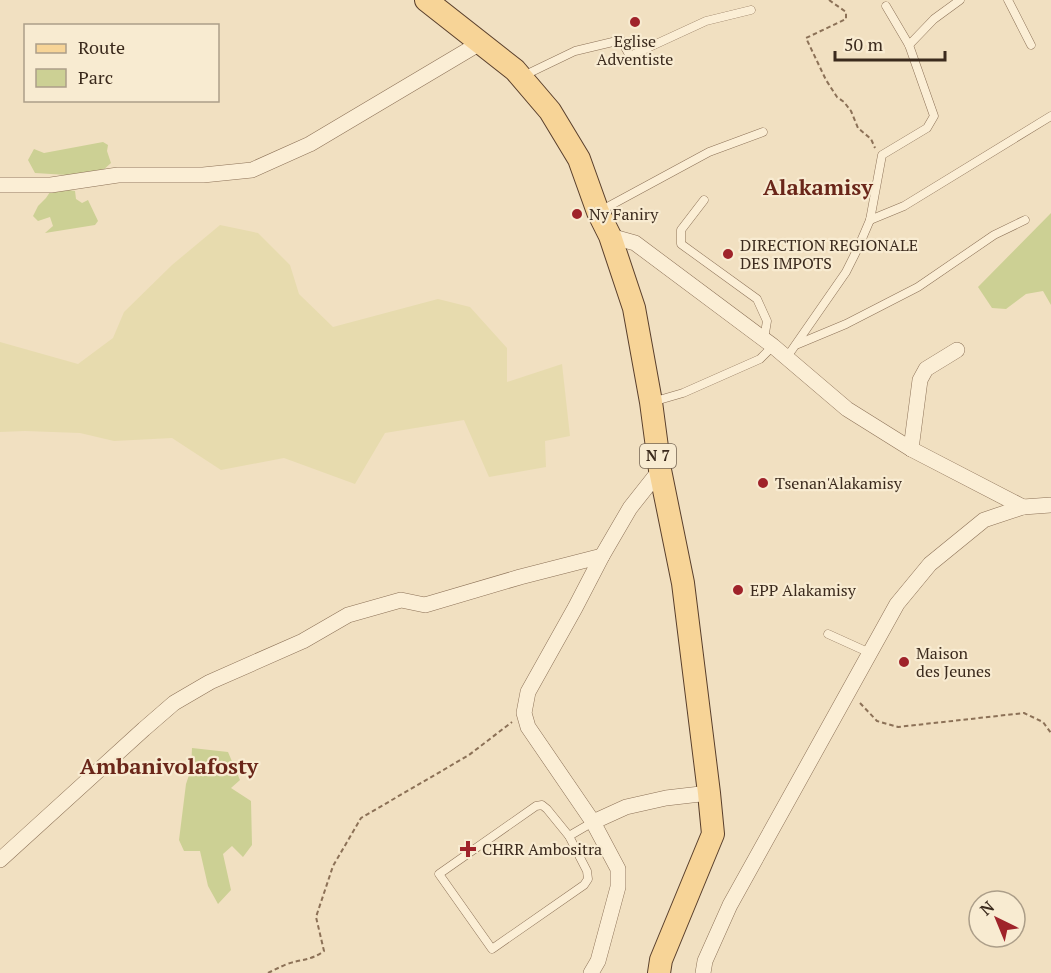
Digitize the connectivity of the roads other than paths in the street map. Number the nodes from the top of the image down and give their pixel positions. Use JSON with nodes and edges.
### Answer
{"nodes":[{"id":1,"x":960,"y":0,"type":"edge"},
{"id":2,"x":1008,"y":0,"type":"edge"},
{"id":3,"x":433,"y":2,"type":"edge"},
{"id":4,"x":886,"y":6,"type":"dead end"},
{"id":5,"x":751,"y":10,"type":"dead end"},
{"id":6,"x":480,"y":44,"type":"junction"},
{"id":7,"x":909,"y":45,"type":"junction"},
{"id":8,"x":1031,"y":45,"type":"dead end"},
{"id":9,"x":521,"y":77,"type":"junction"},
{"id":10,"x":1051,"y":116,"type":"edge"},
{"id":11,"x":763,"y":132,"type":"dead end"},
{"id":12,"x":0,"y":185,"type":"edge"},
{"id":13,"x":704,"y":200,"type":"dead end"},
{"id":14,"x":598,"y":212,"type":"junction"},
{"id":15,"x":870,"y":220,"type":"junction"},
{"id":16,"x":1025,"y":220,"type":"dead end"},
{"id":17,"x":610,"y":236,"type":"junction"},
{"id":18,"x":769,"y":343,"type":"junction"},
{"id":19,"x":797,"y":345,"type":"junction"},
{"id":20,"x":957,"y":350,"type":"dead end"},
{"id":21,"x":787,"y":357,"type":"junction"},
{"id":22,"x":651,"y":402,"type":"junction"},
{"id":23,"x":911,"y":449,"type":"junction"},
{"id":24,"x":660,"y":470,"type":"junction"},
{"id":25,"x":1051,"y":505,"type":"edge"},
{"id":26,"x":1023,"y":507,"type":"junction"},
{"id":27,"x":602,"y":556,"type":"junction"},
{"id":28,"x":828,"y":634,"type":"dead end"},
{"id":29,"x":870,"y":653,"type":"junction"},
{"id":30,"x":709,"y":793,"type":"junction"},
{"id":31,"x":593,"y":822,"type":"junction"},
{"id":32,"x":568,"y":836,"type":"junction"},
{"id":33,"x":0,"y":860,"type":"edge"},
{"id":34,"x":591,"y":973,"type":"edge"},
{"id":35,"x":659,"y":973,"type":"edge"},
{"id":36,"x":703,"y":973,"type":"edge"}],
"edges":[{"from":1,"to":7,"type":"lane"},
{"from":2,"to":8,"type":"lane"},
{"from":3,"to":6,"type":"main road","number":"N 7"},
{"from":4,"to":7,"type":"lane"},
{"from":5,"to":9,"type":"lane"},
{"from":6,"to":9,"type":"main road","number":"N 7"},
{"from":6,"to":12,"type":"street"},
{"from":7,"to":15,"type":"lane"},
{"from":9,"to":14,"type":"main road","number":"N 7"},
{"from":10,"to":15,"type":"lane"},
{"from":11,"to":14,"type":"lane"},
{"from":13,"to":18,"type":"lane"},
{"from":14,"to":17,"type":"main road","number":"N 7"},
{"from":15,"to":19,"type":"lane"},
{"from":16,"to":19,"type":"lane"},
{"from":17,"to":18,"type":"street"},
{"from":17,"to":22,"type":"main road","number":"N 7"},
{"from":18,"to":21,"type":"street"},
{"from":18,"to":22,"type":"lane"},
{"from":19,"to":21,"type":"lane"},
{"from":20,"to":23,"type":"street"},
{"from":21,"to":23,"type":"street"},
{"from":22,"to":24,"type":"main road","number":"N 7"},
{"from":23,"to":26,"type":"street"},
{"from":24,"to":27,"type":"street"},
{"from":24,"to":30,"type":"main road","number":"N 7"},
{"from":25,"to":26,"type":"street"},
{"from":26,"to":29,"type":"street"},
{"from":27,"to":31,"type":"street"},
{"from":27,"to":33,"type":"street"},
{"from":28,"to":29,"type":"lane"},
{"from":29,"to":36,"type":"street"},
{"from":30,"to":31,"type":"street"},
{"from":30,"to":35,"type":"main road","number":"N 7"},
{"from":31,"to":32,"type":"lane"},
{"from":31,"to":34,"type":"street"},
{"from":32,"to":32,"type":"lane"}]}
